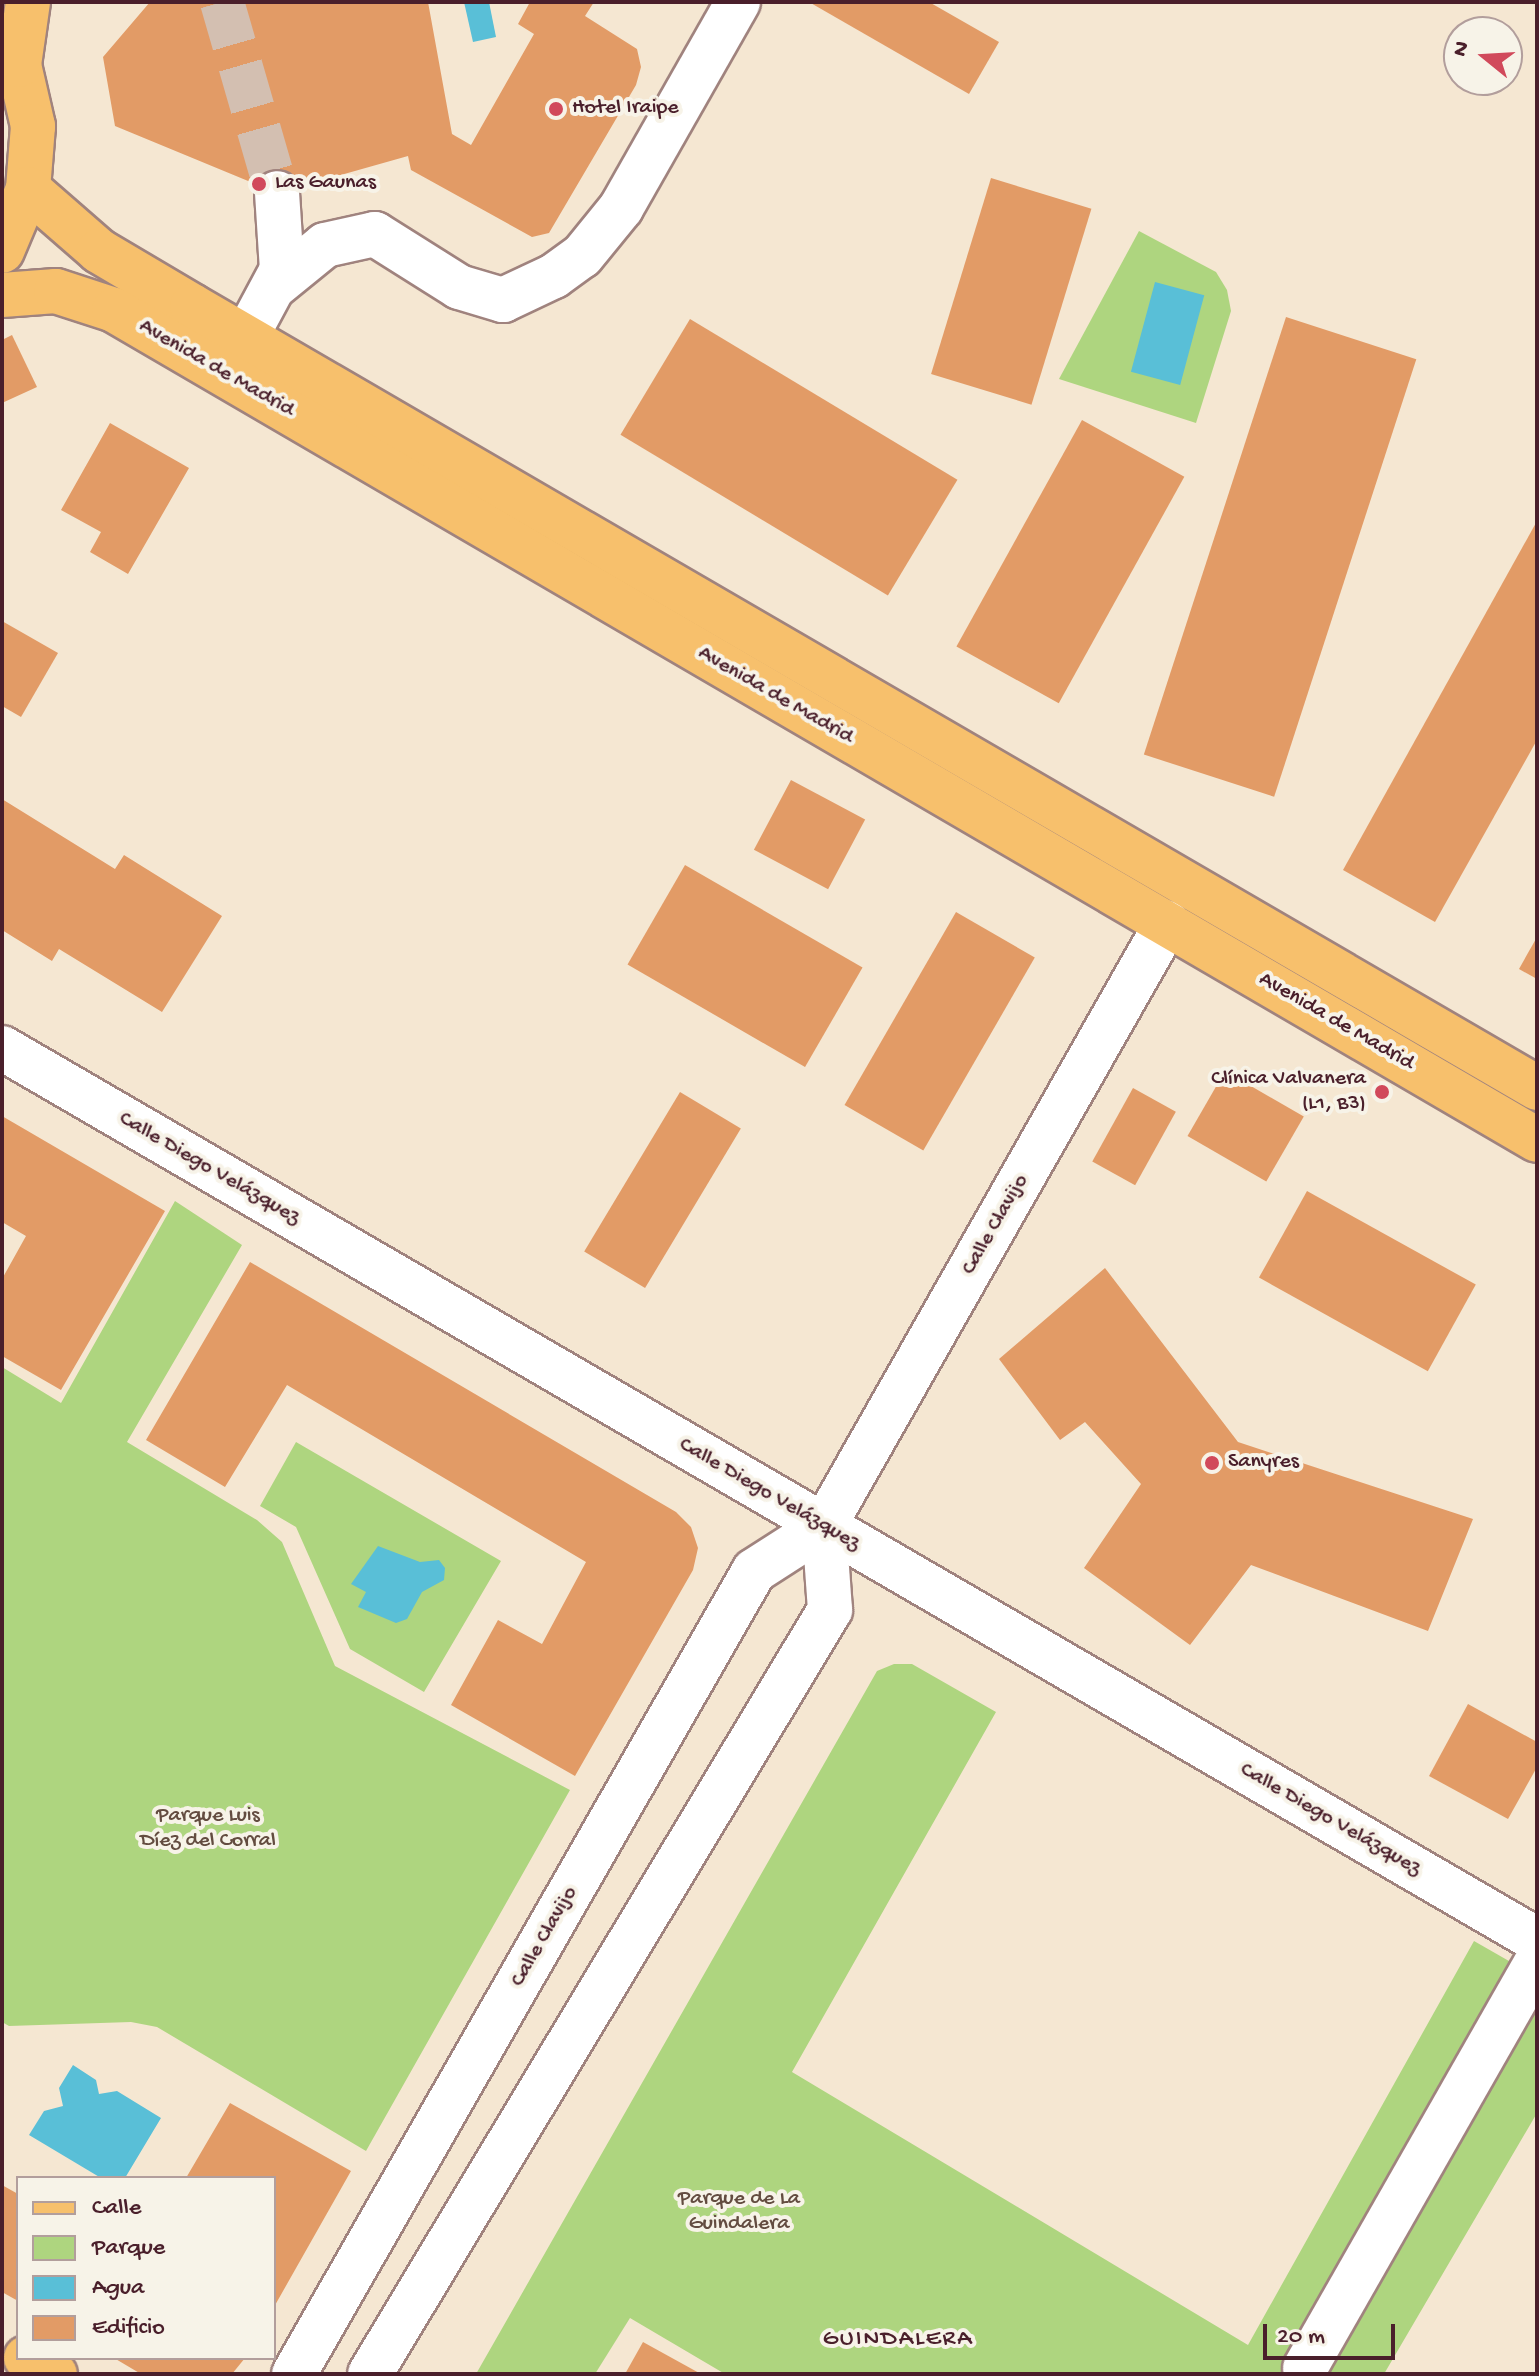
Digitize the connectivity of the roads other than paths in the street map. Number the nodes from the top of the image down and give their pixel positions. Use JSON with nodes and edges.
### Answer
{"nodes":[{"id":1,"x":28,"y":2,"type":"edge"},
{"id":2,"x":738,"y":2,"type":"edge"},
{"id":3,"x":10,"y":50,"type":"edge"},
{"id":4,"x":28,"y":189,"type":"junction"},
{"id":5,"x":277,"y":193,"type":"tunnel mouth"},
{"id":6,"x":2,"y":251,"type":"edge"},
{"id":7,"x":276,"y":285,"type":"junction"},
{"id":8,"x":2,"y":295,"type":"edge"},
{"id":9,"x":246,"y":337,"type":"junction"},
{"id":10,"x":1167,"y":923,"type":"junction"},
{"id":11,"x":2,"y":1048,"type":"edge"},
{"id":12,"x":1537,"y":1088,"type":"edge"},
{"id":13,"x":1537,"y":1140,"type":"edge"},
{"id":14,"x":824,"y":1526,"type":"junction"},
{"id":15,"x":1537,"y":1940,"type":"edge"},
{"id":16,"x":1537,"y":1962,"type":"edge"},
{"id":17,"x":30,"y":2360,"type":"edge"},
{"id":18,"x":1305,"y":2368,"type":"dead end"},
{"id":19,"x":55,"y":2374,"type":"edge"},
{"id":20,"x":294,"y":2374,"type":"edge"},
{"id":21,"x":370,"y":2374,"type":"edge"}],
"edges":[{"from":1,"to":3,"type":"main road"},
{"from":2,"to":7,"type":"street"},
{"from":3,"to":4,"type":"main road"},
{"from":4,"to":6,"type":"main road"},
{"from":4,"to":9,"type":"main road","name":"Avenida de Madrid"},
{"from":5,"to":7,"type":"street"},
{"from":7,"to":9,"type":"street"},
{"from":8,"to":10,"type":"main road","name":"Avenida de Madrid"},
{"from":9,"to":12,"type":"main road","name":"Avenida de Madrid"},
{"from":10,"to":13,"type":"main road","name":"Avenida de Madrid"},
{"from":10,"to":14,"type":"street","name":"Calle Clavijo"},
{"from":11,"to":14,"type":"street","name":"Calle Diego Velázquez"},
{"from":14,"to":15,"type":"street","name":"Calle Diego Velázquez"},
{"from":14,"to":20,"type":"street","name":"Calle Clavijo"},
{"from":14,"to":21,"type":"street"},
{"from":16,"to":18,"type":"street"},
{"from":17,"to":19,"type":"main road"}]}
